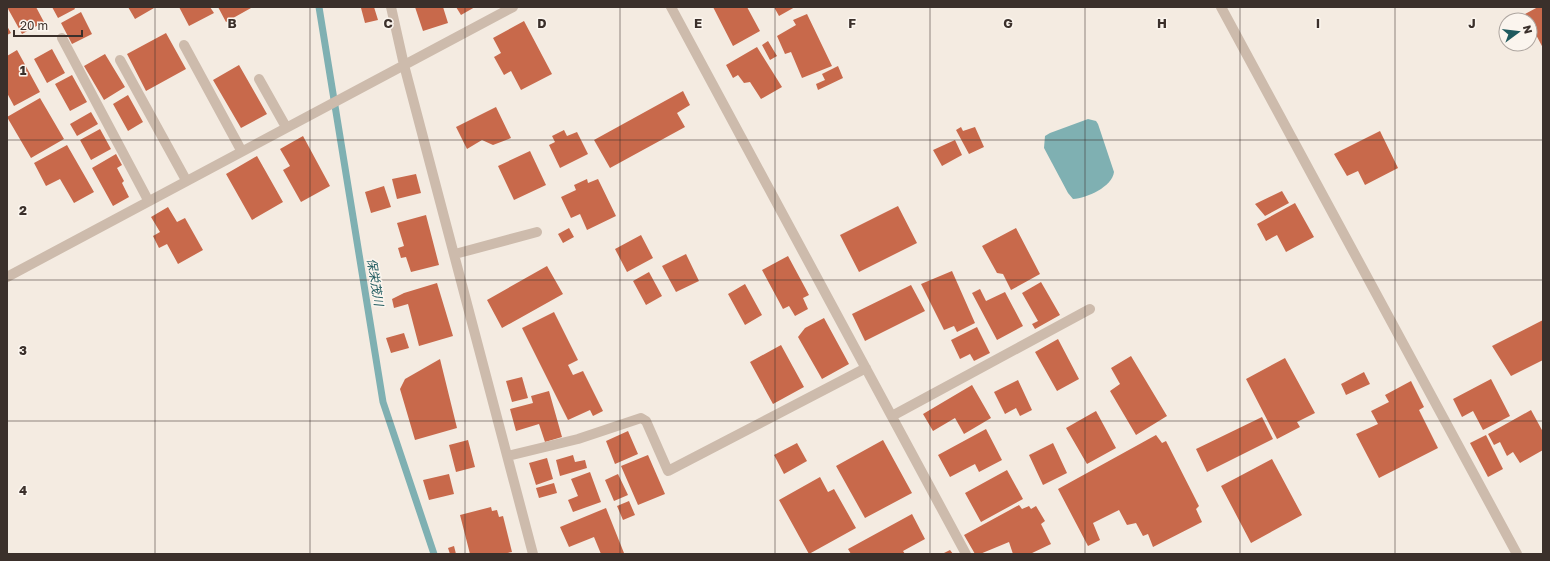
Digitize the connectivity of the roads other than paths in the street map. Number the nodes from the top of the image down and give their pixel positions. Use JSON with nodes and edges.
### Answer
{"nodes":[{"id":1,"x":391,"y":7,"type":"edge"},
{"id":2,"x":513,"y":7,"type":"edge"},
{"id":3,"x":1221,"y":7,"type":"edge"},
{"id":4,"x":676,"y":9,"type":"edge"},
{"id":5,"x":62,"y":38,"type":"dead end"},
{"id":6,"x":184,"y":45,"type":"dead end"},
{"id":7,"x":120,"y":60,"type":"dead end"},
{"id":8,"x":404,"y":65,"type":"junction"},
{"id":9,"x":259,"y":80,"type":"dead end"},
{"id":10,"x":286,"y":127,"type":"junction"},
{"id":11,"x":241,"y":150,"type":"junction"},
{"id":12,"x":186,"y":180,"type":"junction"},
{"id":13,"x":148,"y":200,"type":"junction"},
{"id":14,"x":537,"y":232,"type":"dead end"},
{"id":15,"x":455,"y":254,"type":"junction"},
{"id":16,"x":7,"y":277,"type":"edge"},
{"id":17,"x":1090,"y":309,"type":"dead end"},
{"id":18,"x":866,"y":368,"type":"junction"},
{"id":19,"x":892,"y":416,"type":"junction"},
{"id":20,"x":508,"y":456,"type":"junction"},
{"id":21,"x":533,"y":554,"type":"edge"},
{"id":22,"x":966,"y":554,"type":"edge"},
{"id":23,"x":1517,"y":554,"type":"edge"}],
"edges":[{"from":1,"to":8,"type":"street"},
{"from":2,"to":8,"type":"street"},
{"from":3,"to":23,"type":"street"},
{"from":4,"to":18,"type":"street"},
{"from":5,"to":13,"type":"street"},
{"from":6,"to":11,"type":"street"},
{"from":7,"to":12,"type":"street"},
{"from":8,"to":10,"type":"street"},
{"from":8,"to":15,"type":"street"},
{"from":9,"to":10,"type":"street"},
{"from":10,"to":11,"type":"street"},
{"from":11,"to":12,"type":"street"},
{"from":12,"to":13,"type":"street"},
{"from":13,"to":16,"type":"street"},
{"from":14,"to":15,"type":"street"},
{"from":15,"to":20,"type":"street"},
{"from":17,"to":19,"type":"street"},
{"from":18,"to":19,"type":"street"},
{"from":18,"to":20,"type":"street"},
{"from":19,"to":22,"type":"street"},
{"from":20,"to":21,"type":"street"}]}
